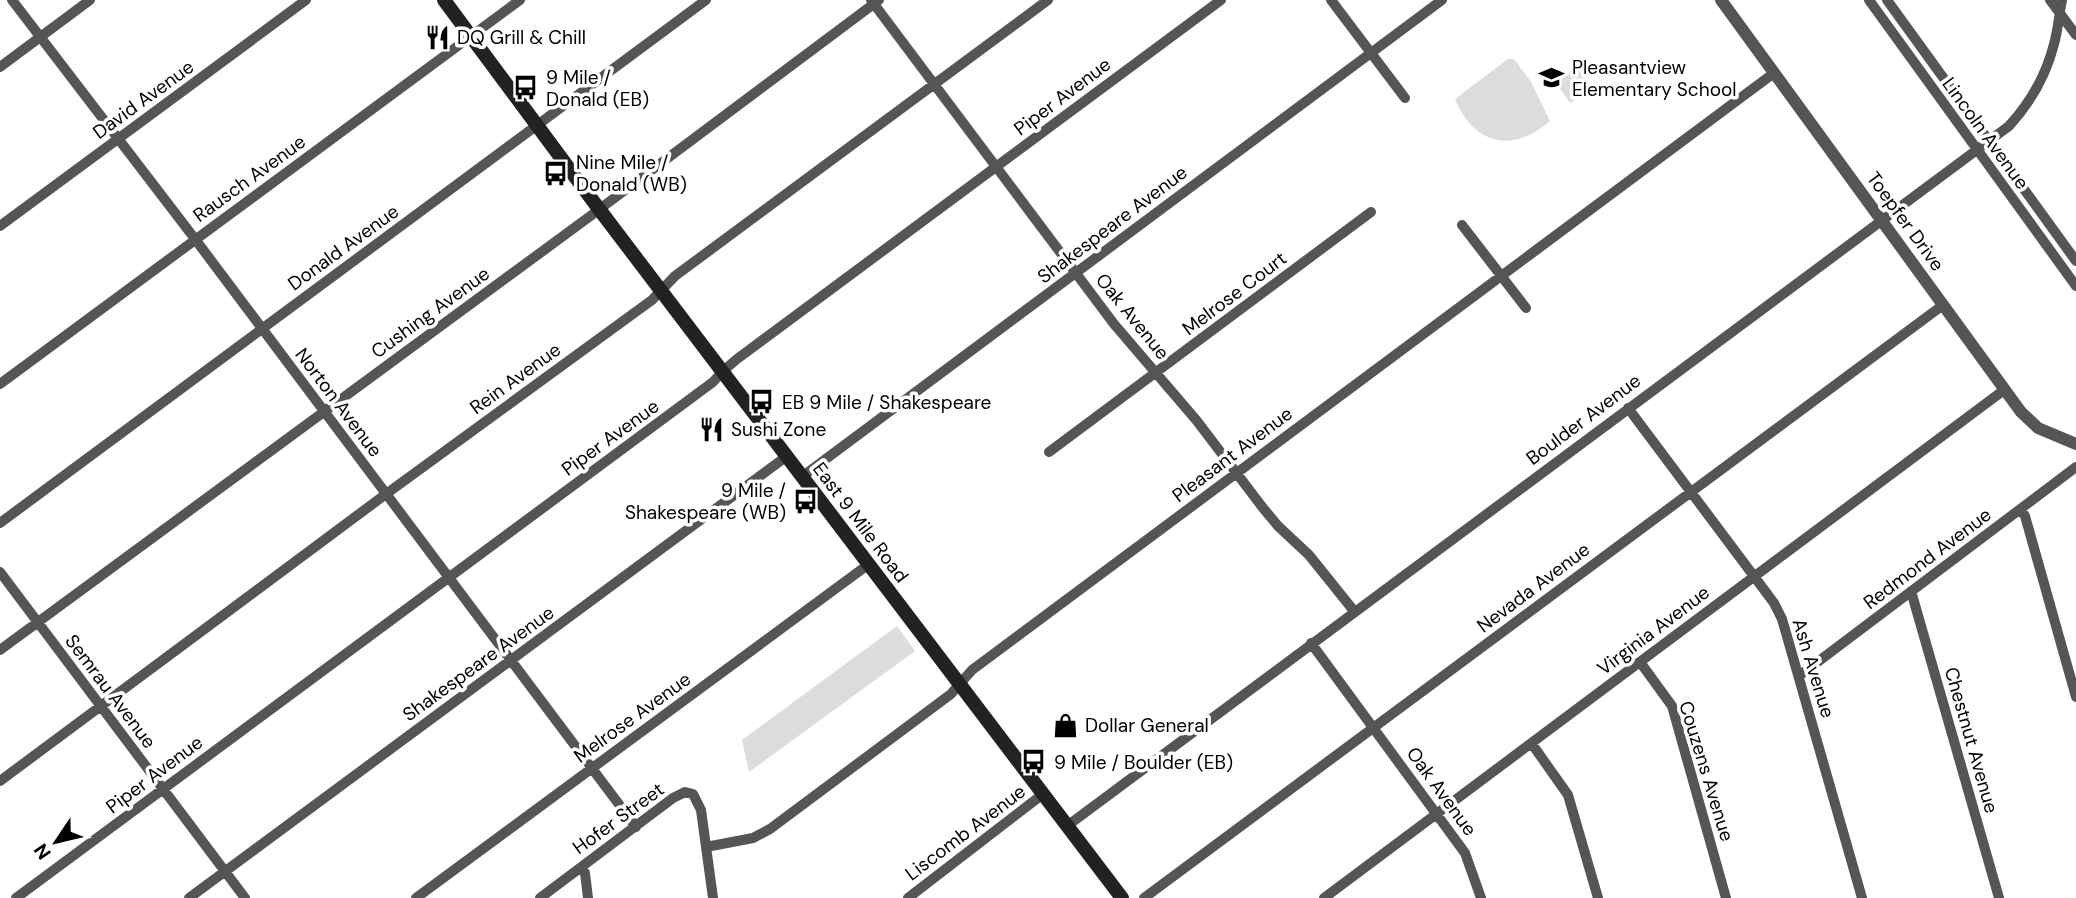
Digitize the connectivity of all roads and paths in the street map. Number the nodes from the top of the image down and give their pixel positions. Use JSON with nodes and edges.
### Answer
{"nodes":[{"id":1,"x":12,"y":0,"type":"edge"},
{"id":2,"x":90,"y":0,"type":"edge"},
{"id":3,"x":306,"y":0,"type":"edge"},
{"id":4,"x":444,"y":0,"type":"edge"},
{"id":5,"x":520,"y":0,"type":"edge"},
{"id":6,"x":706,"y":0,"type":"edge"},
{"id":7,"x":1048,"y":0,"type":"edge"},
{"id":8,"x":1221,"y":0,"type":"edge"},
{"id":9,"x":1331,"y":0,"type":"edge"},
{"id":10,"x":1442,"y":0,"type":"edge"},
{"id":11,"x":1721,"y":0,"type":"edge"},
{"id":12,"x":1869,"y":0,"type":"edge"},
{"id":13,"x":1887,"y":0,"type":"edge"},
{"id":14,"x":2050,"y":0,"type":"edge"},
{"id":15,"x":2062,"y":0,"type":"edge"},
{"id":16,"x":875,"y":1,"type":"edge"},
{"id":17,"x":2059,"y":12,"type":"junction"},
{"id":18,"x":471,"y":35,"type":"junction"},
{"id":19,"x":2076,"y":35,"type":"edge"},
{"id":20,"x":40,"y":37,"type":"junction"},
{"id":21,"x":1370,"y":53,"type":"junction"},
{"id":22,"x":0,"y":66,"type":"edge"},
{"id":23,"x":1774,"y":72,"type":"junction"},
{"id":24,"x":935,"y":84,"type":"junction"},
{"id":25,"x":1405,"y":98,"type":"dead end"},
{"id":26,"x":538,"y":124,"type":"junction"},
{"id":27,"x":118,"y":139,"type":"junction"},
{"id":28,"x":1989,"y":142,"type":"junction"},
{"id":29,"x":1977,"y":151,"type":"junction"},
{"id":30,"x":997,"y":167,"type":"junction"},
{"id":31,"x":600,"y":209,"type":"junction"},
{"id":32,"x":1371,"y":212,"type":"dead end"},
{"id":33,"x":1881,"y":220,"type":"junction"},
{"id":34,"x":1462,"y":225,"type":"dead end"},
{"id":35,"x":0,"y":226,"type":"edge"},
{"id":36,"x":195,"y":239,"type":"junction"},
{"id":37,"x":2076,"y":261,"type":"edge"},
{"id":38,"x":1076,"y":273,"type":"junction"},
{"id":39,"x":1501,"y":276,"type":"junction"},
{"id":40,"x":2076,"y":286,"type":"edge"},
{"id":41,"x":662,"y":290,"type":"junction"},
{"id":42,"x":1943,"y":305,"type":"junction"},
{"id":43,"x":1526,"y":308,"type":"dead end"},
{"id":44,"x":262,"y":329,"type":"junction"},
{"id":45,"x":723,"y":371,"type":"junction"},
{"id":46,"x":1157,"y":373,"type":"junction"},
{"id":47,"x":0,"y":384,"type":"edge"},
{"id":48,"x":2004,"y":390,"type":"junction"},
{"id":49,"x":1628,"y":408,"type":"junction"},
{"id":50,"x":324,"y":412,"type":"junction"},
{"id":51,"x":2076,"y":444,"type":"edge"},
{"id":52,"x":1049,"y":452,"type":"dead end"},
{"id":53,"x":788,"y":457,"type":"junction"},
{"id":54,"x":2076,"y":467,"type":"edge"},
{"id":55,"x":1237,"y":472,"type":"junction"},
{"id":56,"x":803,"y":476,"type":"junction"},
{"id":57,"x":1690,"y":492,"type":"junction"},
{"id":58,"x":386,"y":494,"type":"junction"},
{"id":59,"x":2021,"y":510,"type":"junction"},
{"id":60,"x":0,"y":523,"type":"edge"},
{"id":61,"x":869,"y":564,"type":"junction"},
{"id":62,"x":0,"y":572,"type":"edge"},
{"id":63,"x":1753,"y":576,"type":"junction"},
{"id":64,"x":448,"y":578,"type":"junction"},
{"id":65,"x":1911,"y":591,"type":"junction"},
{"id":66,"x":1354,"y":611,"type":"junction"},
{"id":67,"x":38,"y":622,"type":"junction"},
{"id":68,"x":1311,"y":643,"type":"junction"},
{"id":69,"x":0,"y":650,"type":"edge"},
{"id":70,"x":511,"y":661,"type":"junction"},
{"id":71,"x":1640,"y":662,"type":"junction"},
{"id":72,"x":1799,"y":676,"type":"junction"},
{"id":73,"x":960,"y":684,"type":"junction"},
{"id":74,"x":2076,"y":697,"type":"edge"},
{"id":75,"x":101,"y":707,"type":"junction"},
{"id":76,"x":1374,"y":728,"type":"junction"},
{"id":77,"x":1532,"y":744,"type":"junction"},
{"id":78,"x":592,"y":769,"type":"junction"},
{"id":79,"x":0,"y":781,"type":"edge"},
{"id":80,"x":163,"y":788,"type":"junction"},
{"id":81,"x":1043,"y":794,"type":"junction"},
{"id":82,"x":1436,"y":814,"type":"junction"},
{"id":83,"x":1067,"y":826,"type":"junction"},
{"id":84,"x":636,"y":827,"type":"junction"},
{"id":85,"x":706,"y":847,"type":"junction"},
{"id":86,"x":582,"y":867,"type":"junction"},
{"id":87,"x":225,"y":871,"type":"junction"},
{"id":88,"x":16,"y":898,"type":"edge"},
{"id":89,"x":188,"y":898,"type":"edge"},
{"id":90,"x":244,"y":898,"type":"edge"},
{"id":91,"x":416,"y":898,"type":"edge"},
{"id":92,"x":540,"y":898,"type":"edge"},
{"id":93,"x":589,"y":898,"type":"edge"},
{"id":94,"x":713,"y":898,"type":"edge"},
{"id":95,"x":908,"y":898,"type":"edge"},
{"id":96,"x":1122,"y":898,"type":"edge"},
{"id":97,"x":1144,"y":898,"type":"edge"},
{"id":98,"x":1324,"y":898,"type":"edge"},
{"id":99,"x":1481,"y":898,"type":"edge"},
{"id":100,"x":1598,"y":898,"type":"edge"},
{"id":101,"x":1726,"y":898,"type":"edge"},
{"id":102,"x":1862,"y":898,"type":"edge"},
{"id":103,"x":1999,"y":898,"type":"edge"}],
"edges":[{"from":1,"to":20,"type":"street","name":"Norton Avenue"},
{"from":2,"to":20,"type":"street"},
{"from":3,"to":27,"type":"street","name":"David Avenue"},
{"from":4,"to":18,"type":"main road","name":"East 9 Mile Road"},
{"from":5,"to":18,"type":"street","name":"Rausch Avenue"},
{"from":6,"to":26,"type":"street","name":"Donald Avenue"},
{"from":7,"to":24,"type":"street","name":"Rein Avenue"},
{"from":8,"to":30,"type":"street","name":"Piper Avenue"},
{"from":9,"to":21,"type":"street"},
{"from":10,"to":21,"type":"street","name":"Shakespeare Avenue"},
{"from":11,"to":23,"type":"street","name":"Toepfer Drive"},
{"from":12,"to":29,"type":"street","name":"Lincoln Avenue"},
{"from":13,"to":28,"type":"street","name":"Lincoln Avenue"},
{"from":14,"to":17,"type":"street"},
{"from":15,"to":17,"type":"street","name":"Boulder Avenue"},
{"from":16,"to":24,"type":"street","name":"Oak Avenue"},
{"from":16,"to":31,"type":"street","name":"Cushing Avenue"},
{"from":17,"to":19,"type":"street"},
{"from":17,"to":28,"type":"street","name":"Boulder Avenue"},
{"from":18,"to":26,"type":"main road","name":"East 9 Mile Road"},
{"from":18,"to":36,"type":"street","name":"Rausch Avenue"},
{"from":20,"to":22,"type":"street"},
{"from":20,"to":27,"type":"street","name":"Norton Avenue"},
{"from":21,"to":25,"type":"street"},
{"from":21,"to":38,"type":"street","name":"Shakespeare Avenue"},
{"from":23,"to":33,"type":"street","name":"Toepfer Drive"},
{"from":23,"to":39,"type":"street","name":"Pleasant Avenue"},
{"from":24,"to":30,"type":"street","name":"Oak Avenue"},
{"from":24,"to":41,"type":"street","name":"Rein Avenue"},
{"from":26,"to":31,"type":"main road","name":"East 9 Mile Road"},
{"from":26,"to":44,"type":"street","name":"Donald Avenue"},
{"from":27,"to":35,"type":"street","name":"David Avenue"},
{"from":27,"to":36,"type":"street","name":"Norton Avenue"},
{"from":28,"to":29,"type":"street","name":"Boulder Avenue"},
{"from":28,"to":37,"type":"street","name":"Lincoln Avenue"},
{"from":29,"to":33,"type":"street","name":"Boulder Avenue"},
{"from":29,"to":40,"type":"street","name":"Lincoln Avenue"},
{"from":30,"to":38,"type":"street","name":"Oak Avenue"},
{"from":30,"to":45,"type":"street","name":"Piper Avenue"},
{"from":31,"to":41,"type":"main road","name":"East 9 Mile Road"},
{"from":31,"to":50,"type":"street","name":"Cushing Avenue"},
{"from":32,"to":46,"type":"street","name":"Melrose Court"},
{"from":33,"to":42,"type":"street","name":"Toepfer Drive"},
{"from":33,"to":49,"type":"street","name":"Boulder Avenue"},
{"from":34,"to":39,"type":"street"},
{"from":36,"to":44,"type":"street","name":"Norton Avenue"},
{"from":36,"to":47,"type":"street","name":"Rausch Avenue"},
{"from":38,"to":46,"type":"street","name":"Oak Avenue"},
{"from":38,"to":56,"type":"street","name":"Shakespeare Avenue"},
{"from":39,"to":43,"type":"street"},
{"from":39,"to":55,"type":"street","name":"Pleasant Avenue"},
{"from":41,"to":45,"type":"main road","name":"East 9 Mile Road"},
{"from":41,"to":58,"type":"street","name":"Rein Avenue"},
{"from":42,"to":48,"type":"street","name":"Toepfer Drive"},
{"from":42,"to":57,"type":"street","name":"Nevada Avenue"},
{"from":44,"to":50,"type":"street","name":"Norton Avenue"},
{"from":44,"to":60,"type":"street","name":"Donald Avenue"},
{"from":45,"to":53,"type":"main road","name":"East 9 Mile Road"},
{"from":45,"to":64,"type":"street","name":"Piper Avenue"},
{"from":46,"to":52,"type":"street","name":"Melrose Court"},
{"from":46,"to":55,"type":"street","name":"Oak Avenue"},
{"from":48,"to":51,"type":"street","name":"Toepfer Drive"},
{"from":48,"to":63,"type":"street","name":"Virginia Avenue"},
{"from":49,"to":57,"type":"street","name":"Ash Avenue"},
{"from":49,"to":66,"type":"street","name":"Boulder Avenue"},
{"from":50,"to":58,"type":"street","name":"Norton Avenue"},
{"from":50,"to":67,"type":"street","name":"Cushing Avenue"},
{"from":53,"to":56,"type":"main road","name":"East 9 Mile Road"},
{"from":53,"to":70,"type":"street","name":"Shakespeare Avenue"},
{"from":54,"to":59,"type":"street","name":"Redmond Avenue"},
{"from":55,"to":66,"type":"street","name":"Oak Avenue"},
{"from":55,"to":73,"type":"street","name":"Pleasant Avenue"},
{"from":56,"to":61,"type":"main road","name":"East 9 Mile Road"},
{"from":57,"to":63,"type":"street","name":"Ash Avenue"},
{"from":57,"to":76,"type":"street","name":"Nevada Avenue"},
{"from":58,"to":64,"type":"street","name":"Norton Avenue"},
{"from":58,"to":75,"type":"street","name":"Rein Avenue"},
{"from":59,"to":65,"type":"street","name":"Redmond Avenue"},
{"from":59,"to":74,"type":"street"},
{"from":61,"to":73,"type":"main road","name":"East 9 Mile Road"},
{"from":61,"to":78,"type":"street","name":"Melrose Avenue"},
{"from":62,"to":67,"type":"street","name":"Semrau Avenue"},
{"from":63,"to":71,"type":"street","name":"Virginia Avenue"},
{"from":63,"to":72,"type":"street","name":"Ash Avenue"},
{"from":64,"to":70,"type":"street","name":"Norton Avenue"},
{"from":64,"to":80,"type":"street","name":"Piper Avenue"},
{"from":65,"to":72,"type":"street","name":"Redmond Avenue"},
{"from":65,"to":103,"type":"street","name":"Chestnut Avenue"},
{"from":66,"to":68,"type":"street","name":"Boulder Avenue"},
{"from":67,"to":69,"type":"street","name":"Cushing Avenue"},
{"from":67,"to":75,"type":"street","name":"Semrau Avenue"},
{"from":68,"to":76,"type":"street","name":"Oak Avenue"},
{"from":68,"to":83,"type":"street","name":"Boulder Avenue"},
{"from":70,"to":78,"type":"street","name":"Norton Avenue"},
{"from":70,"to":87,"type":"street","name":"Shakespeare Avenue"},
{"from":71,"to":77,"type":"street","name":"Virginia Avenue"},
{"from":71,"to":101,"type":"street","name":"Couzens Avenue"},
{"from":72,"to":102,"type":"street","name":"Ash Avenue"},
{"from":73,"to":81,"type":"main road","name":"East 9 Mile Road"},
{"from":73,"to":85,"type":"street","name":"Pleasant Avenue"},
{"from":75,"to":79,"type":"street","name":"Rein Avenue"},
{"from":75,"to":80,"type":"street","name":"Semrau Avenue"},
{"from":76,"to":82,"type":"street","name":"Oak Avenue"},
{"from":76,"to":97,"type":"street","name":"Nevada Avenue"},
{"from":77,"to":82,"type":"street","name":"Virginia Avenue"},
{"from":77,"to":100,"type":"street"},
{"from":78,"to":84,"type":"street","name":"Norton Avenue"},
{"from":78,"to":91,"type":"street","name":"Melrose Avenue"},
{"from":80,"to":87,"type":"street","name":"Semrau Avenue"},
{"from":80,"to":88,"type":"street","name":"Piper Avenue"},
{"from":81,"to":83,"type":"main road","name":"East 9 Mile Road"},
{"from":81,"to":95,"type":"street","name":"Liscomb Avenue"},
{"from":82,"to":98,"type":"street","name":"Virginia Avenue"},
{"from":82,"to":99,"type":"street","name":"Oak Avenue"},
{"from":83,"to":96,"type":"main road","name":"East 9 Mile Road"},
{"from":84,"to":85,"type":"street","name":"Hofer Street"},
{"from":84,"to":86,"type":"street","name":"Hofer Street"},
{"from":85,"to":94,"type":"street"},
{"from":86,"to":92,"type":"street","name":"Hofer Street"},
{"from":86,"to":93,"type":"street"},
{"from":87,"to":89,"type":"street","name":"Shakespeare Avenue"},
{"from":87,"to":90,"type":"street","name":"Semrau Avenue"}]}
